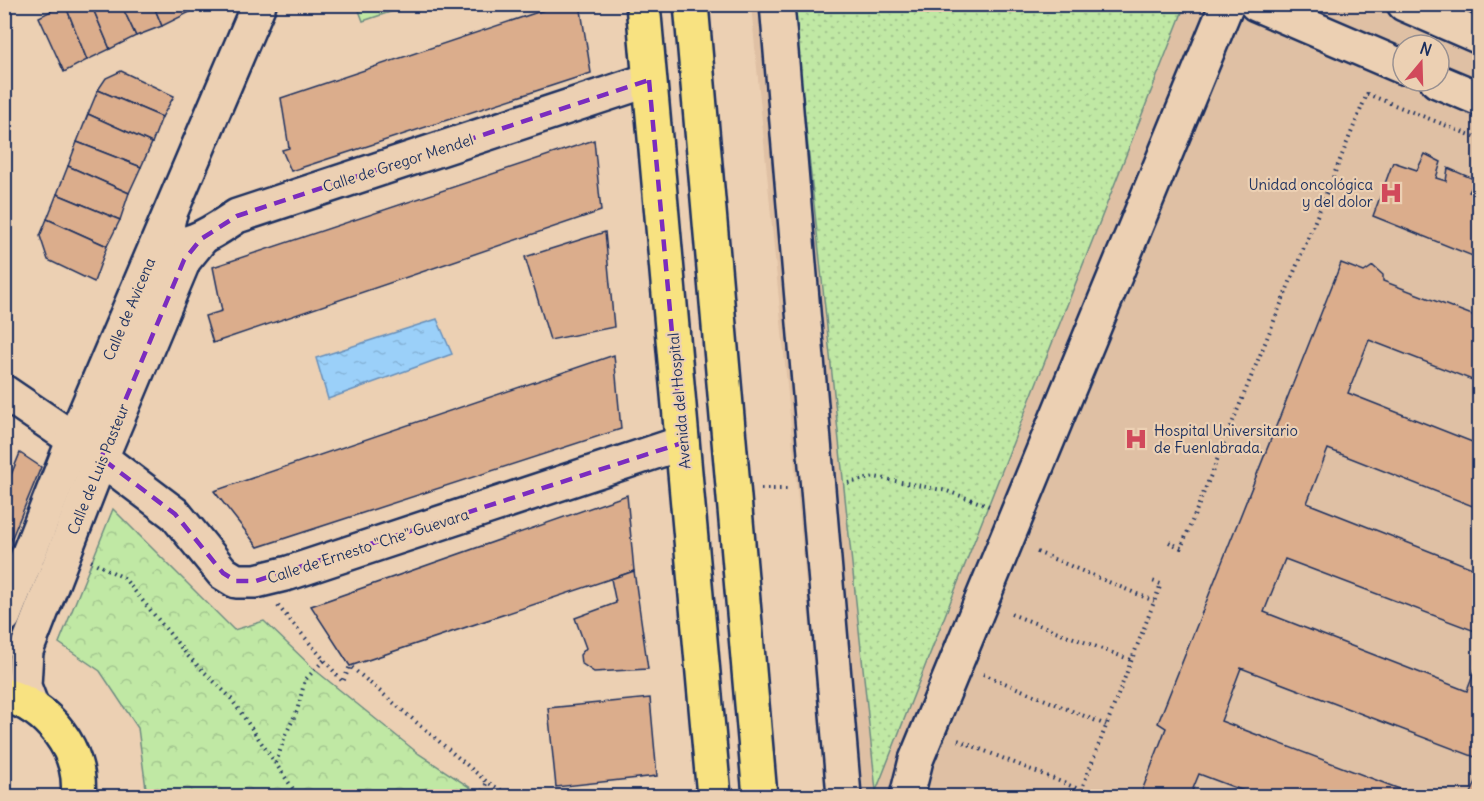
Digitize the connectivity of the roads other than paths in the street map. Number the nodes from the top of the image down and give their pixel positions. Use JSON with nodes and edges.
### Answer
{"nodes":[{"id":1,"x":259,"y":4,"type":"edge"},
{"id":2,"x":643,"y":4,"type":"edge"},
{"id":3,"x":691,"y":4,"type":"edge"},
{"id":4,"x":777,"y":4,"type":"edge"},
{"id":5,"x":1227,"y":4,"type":"edge"},
{"id":6,"x":1256,"y":4,"type":"edge"},
{"id":7,"x":1404,"y":4,"type":"edge"},
{"id":8,"x":1479,"y":37,"type":"edge"},
{"id":9,"x":1391,"y":62,"type":"edge"},
{"id":10,"x":650,"y":80,"type":"junction"},
{"id":11,"x":1451,"y":87,"type":"edge"},
{"id":12,"x":1479,"y":99,"type":"edge"},
{"id":13,"x":169,"y":217,"type":"junction"},
{"id":14,"x":201,"y":239,"type":"junction"},
{"id":15,"x":4,"y":392,"type":"edge"},
{"id":16,"x":74,"y":439,"type":"junction"},
{"id":17,"x":682,"y":443,"type":"junction"},
{"id":18,"x":101,"y":458,"type":"junction"},
{"id":19,"x":4,"y":616,"type":"edge"},
{"id":20,"x":18,"y":701,"type":"edge"},
{"id":21,"x":80,"y":795,"type":"edge"},
{"id":22,"x":714,"y":796,"type":"edge"},
{"id":23,"x":760,"y":796,"type":"edge"},
{"id":24,"x":844,"y":796,"type":"edge"},
{"id":25,"x":907,"y":796,"type":"edge"}],
"edges":[{"from":1,"to":13,"type":"street","name":"Calle de Avicena"},
{"from":2,"to":10,"type":"main road","name":"Avenida del Hospital"},
{"from":3,"to":23,"type":"main road"},
{"from":4,"to":24,"type":"street"},
{"from":5,"to":25,"type":"street"},
{"from":6,"to":9,"type":"street"},
{"from":7,"to":8,"type":"street"},
{"from":10,"to":14,"type":"street","name":"Calle de Gregor Mendel"},
{"from":10,"to":17,"type":"main road","name":"Avenida del Hospital"},
{"from":11,"to":12,"type":"street"},
{"from":13,"to":14,"type":"street"},
{"from":13,"to":16,"type":"street","name":"Calle de Avicena"},
{"from":14,"to":18,"type":"street","name":"Calle de Luis Pasteur"},
{"from":15,"to":16,"type":"street","name":"Calle de Ernesto \"Che\" Guevara"},
{"from":16,"to":18,"type":"street","name":"Calle de Ernesto \"Che\" Guevara"},
{"from":16,"to":19,"type":"street","name":"Calle de Avicena"},
{"from":17,"to":18,"type":"street","name":"Calle de Ernesto \"Che\" Guevara"},
{"from":17,"to":22,"type":"main road","name":"Avenida del Hospital"},
{"from":18,"to":20,"type":"street","name":"Calle de Luis Pasteur"},
{"from":20,"to":21,"type":"main road"}]}
